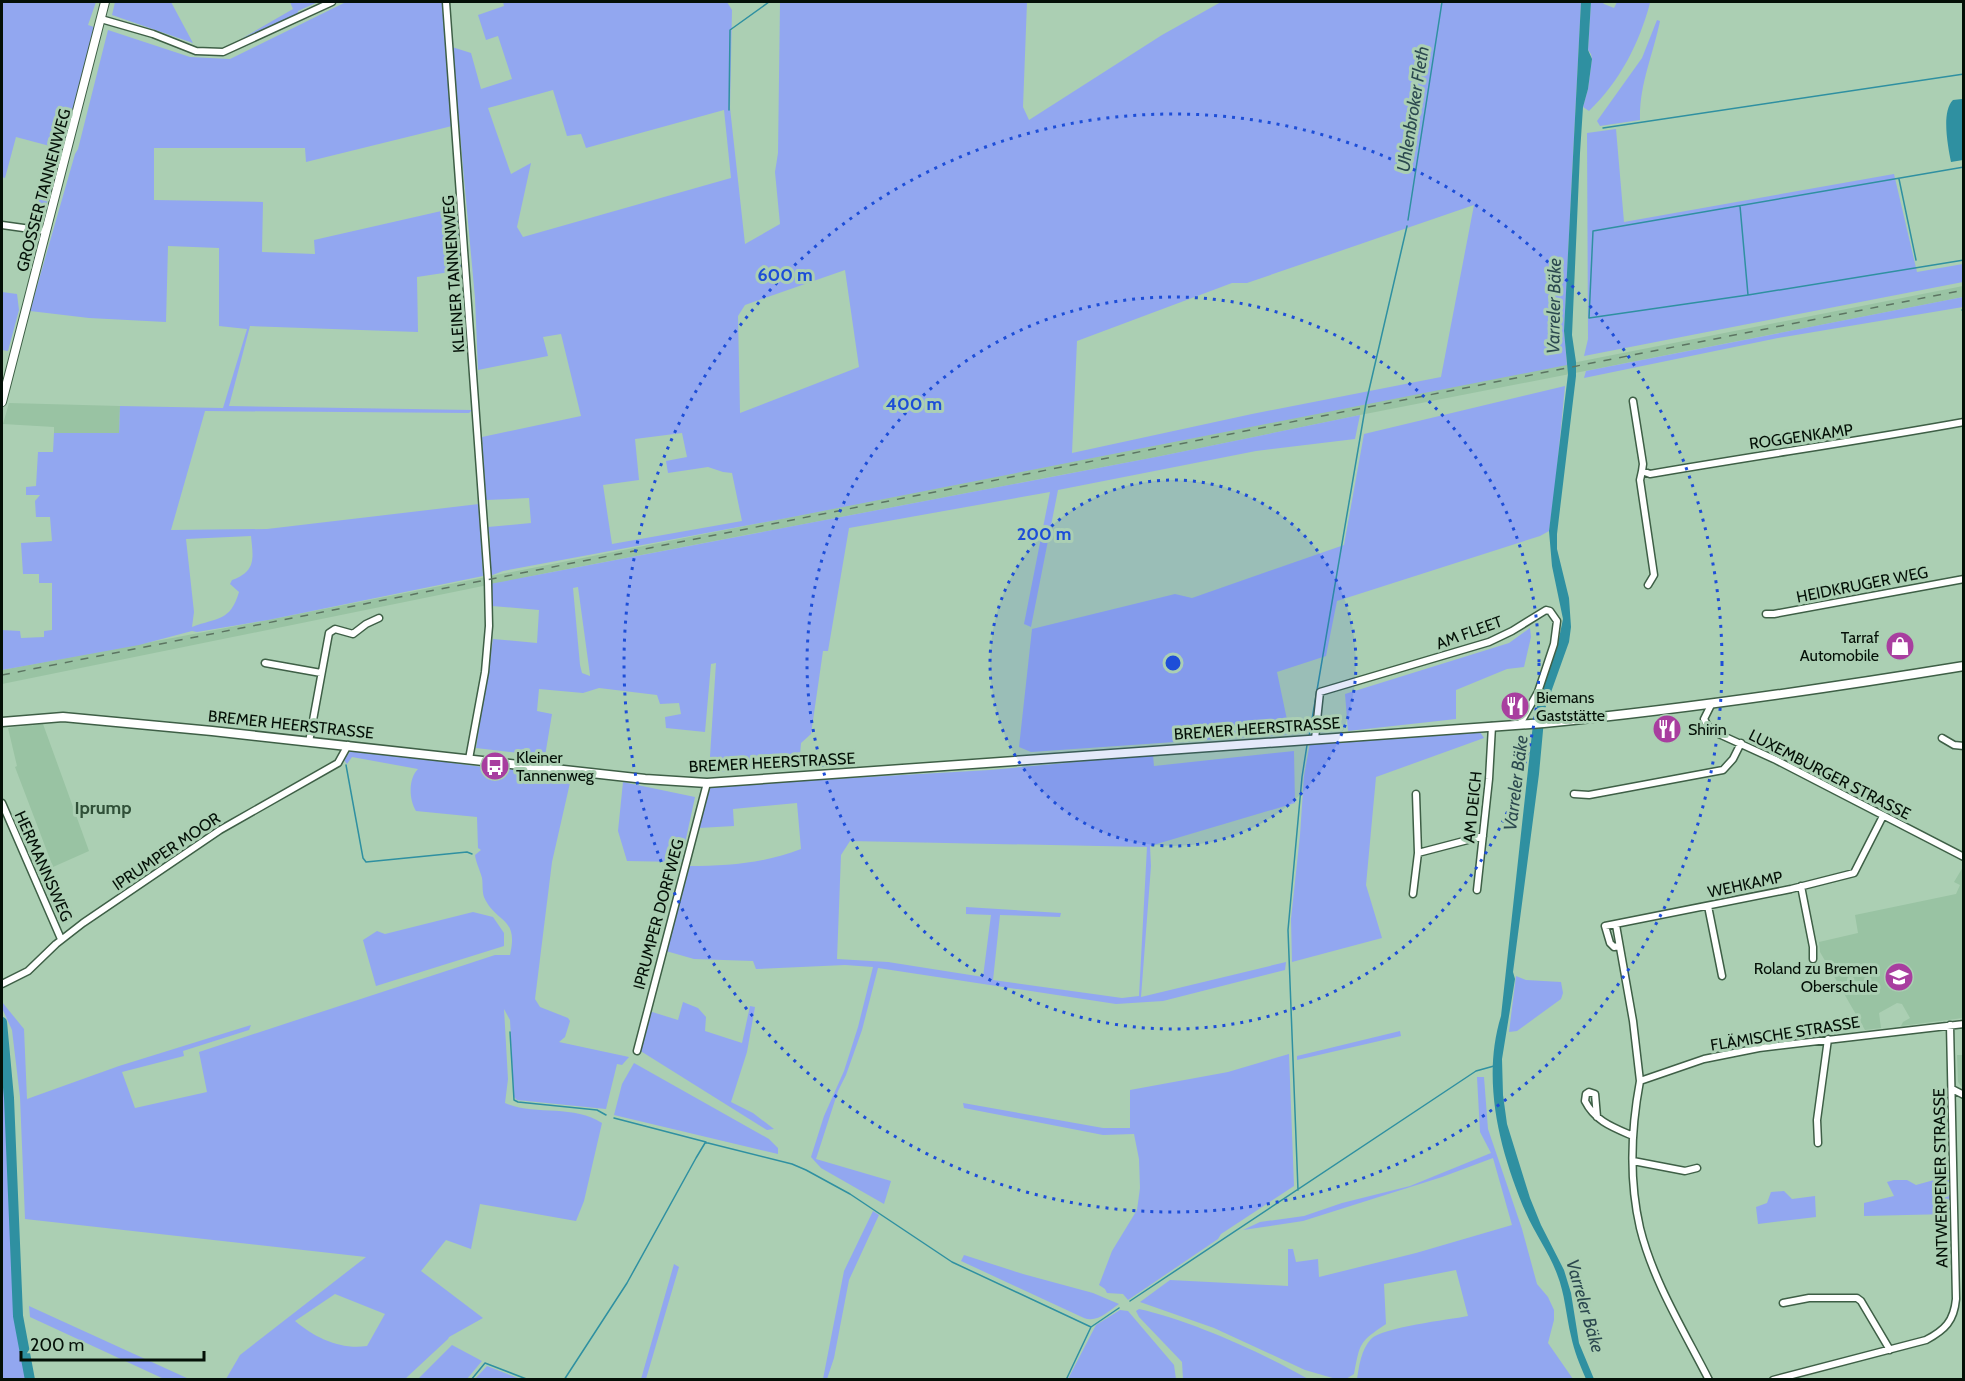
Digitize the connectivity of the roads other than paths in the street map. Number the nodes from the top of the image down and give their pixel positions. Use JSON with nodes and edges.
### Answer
{"nodes":[{"id":1,"x":105,"y":2,"type":"edge"},
{"id":2,"x":332,"y":2,"type":"edge"},
{"id":3,"x":446,"y":2,"type":"edge"},
{"id":4,"x":101,"y":19,"type":"junction"},
{"id":5,"x":2,"y":225,"type":"edge"},
{"id":6,"x":45,"y":231,"type":"junction"},
{"id":7,"x":1633,"y":401,"type":"dead end"},
{"id":8,"x":2,"y":402,"type":"edge"},
{"id":9,"x":1964,"y":422,"type":"edge"},
{"id":10,"x":1642,"y":471,"type":"junction"},
{"id":11,"x":1964,"y":579,"type":"edge"},
{"id":12,"x":1648,"y":585,"type":"dead end"},
{"id":13,"x":1766,"y":614,"type":"dead end"},
{"id":14,"x":379,"y":618,"type":"dead end"},
{"id":15,"x":265,"y":663,"type":"dead end"},
{"id":16,"x":1964,"y":666,"type":"edge"},
{"id":17,"x":321,"y":674,"type":"junction"},
{"id":18,"x":1711,"y":705,"type":"junction"},
{"id":19,"x":2,"y":722,"type":"edge"},
{"id":20,"x":1520,"y":724,"type":"junction"},
{"id":21,"x":1492,"y":726,"type":"junction"},
{"id":22,"x":1942,"y":738,"type":"dead end"},
{"id":23,"x":1311,"y":739,"type":"junction"},
{"id":24,"x":309,"y":742,"type":"junction"},
{"id":25,"x":1742,"y":743,"type":"junction"},
{"id":26,"x":348,"y":746,"type":"junction"},
{"id":27,"x":1964,"y":746,"type":"edge"},
{"id":28,"x":469,"y":759,"type":"junction"},
{"id":29,"x":707,"y":783,"type":"junction"},
{"id":30,"x":1416,"y":794,"type":"dead end"},
{"id":31,"x":1574,"y":794,"type":"dead end"},
{"id":32,"x":2,"y":803,"type":"edge"},
{"id":33,"x":1883,"y":816,"type":"junction"},
{"id":34,"x":1483,"y":836,"type":"junction"},
{"id":35,"x":1418,"y":853,"type":"junction"},
{"id":36,"x":1964,"y":857,"type":"edge"},
{"id":37,"x":1801,"y":886,"type":"junction"},
{"id":38,"x":1477,"y":890,"type":"dead end"},
{"id":39,"x":1413,"y":894,"type":"dead end"},
{"id":40,"x":1708,"y":906,"type":"junction"},
{"id":41,"x":1616,"y":925,"type":"junction"},
{"id":42,"x":61,"y":939,"type":"junction"},
{"id":43,"x":1619,"y":946,"type":"junction"},
{"id":44,"x":1813,"y":959,"type":"dead end"},
{"id":45,"x":1722,"y":976,"type":"dead end"},
{"id":46,"x":2,"y":984,"type":"edge"},
{"id":47,"x":1964,"y":1024,"type":"edge"},
{"id":48,"x":1950,"y":1025,"type":"junction"},
{"id":49,"x":1828,"y":1039,"type":"junction"},
{"id":50,"x":637,"y":1052,"type":"dead end"},
{"id":51,"x":1640,"y":1081,"type":"junction"},
{"id":52,"x":1952,"y":1089,"type":"junction"},
{"id":53,"x":1964,"y":1095,"type":"edge"},
{"id":54,"x":1597,"y":1117,"type":"dead end"},
{"id":55,"x":1633,"y":1136,"type":"junction"},
{"id":56,"x":1818,"y":1143,"type":"dead end"},
{"id":57,"x":1633,"y":1161,"type":"junction"},
{"id":58,"x":1697,"y":1168,"type":"dead end"},
{"id":59,"x":1783,"y":1303,"type":"dead end"},
{"id":60,"x":1890,"y":1350,"type":"junction"},
{"id":61,"x":1709,"y":1380,"type":"edge"},
{"id":62,"x":1773,"y":1380,"type":"edge"}],
"edges":[{"from":1,"to":4,"type":"street","name":"GROSSER TANNENWEG"},
{"from":2,"to":4,"type":"street"},
{"from":3,"to":28,"type":"street","name":"KLEINER TANNENWEG"},
{"from":4,"to":6,"type":"street","name":"GROSSER TANNENWEG"},
{"from":5,"to":6,"type":"street"},
{"from":6,"to":8,"type":"street","name":"GROSSER TANNENWEG"},
{"from":7,"to":10,"type":"street"},
{"from":9,"to":10,"type":"street","name":"ROGGENKAMP"},
{"from":10,"to":12,"type":"street"},
{"from":11,"to":13,"type":"street","name":"HEIDKRUGER WEG"},
{"from":14,"to":17,"type":"street"},
{"from":15,"to":17,"type":"street"},
{"from":16,"to":18,"type":"main road","name":"BREMER HEERSTRASSE"},
{"from":17,"to":24,"type":"street"},
{"from":18,"to":20,"type":"main road","name":"BREMER HEERSTRASSE"},
{"from":18,"to":25,"type":"street","name":"LUXEMBURGER STRASSE"},
{"from":19,"to":24,"type":"main road","name":"BREMER HEERSTRASSE"},
{"from":20,"to":21,"type":"main road","name":"BREMER HEERSTRASSE"},
{"from":20,"to":23,"type":"street","name":"AM FLEET"},
{"from":21,"to":23,"type":"main road","name":"BREMER HEERSTRASSE"},
{"from":21,"to":34,"type":"street","name":"AM DEICH"},
{"from":22,"to":27,"type":"street"},
{"from":23,"to":29,"type":"main road","name":"BREMER HEERSTRASSE"},
{"from":24,"to":26,"type":"main road","name":"BREMER HEERSTRASSE"},
{"from":25,"to":31,"type":"street"},
{"from":25,"to":33,"type":"street","name":"LUXEMBURGER STRASSE"},
{"from":26,"to":28,"type":"main road","name":"BREMER HEERSTRASSE"},
{"from":26,"to":42,"type":"street","name":"IPRUMPER MOOR"},
{"from":28,"to":29,"type":"main road","name":"BREMER HEERSTRASSE"},
{"from":29,"to":50,"type":"street","name":"IPRUMPER DORFWEG"},
{"from":30,"to":35,"type":"street"},
{"from":32,"to":42,"type":"street","name":"HERMANNSWEG"},
{"from":33,"to":36,"type":"street","name":"LUXEMBURGER STRASSE"},
{"from":33,"to":37,"type":"street","name":"WEHKAMP"},
{"from":34,"to":35,"type":"street"},
{"from":34,"to":38,"type":"street","name":"AM DEICH"},
{"from":35,"to":39,"type":"street"},
{"from":37,"to":40,"type":"street","name":"WEHKAMP"},
{"from":37,"to":44,"type":"street"},
{"from":40,"to":41,"type":"street","name":"WEHKAMP"},
{"from":40,"to":45,"type":"street"},
{"from":41,"to":43,"type":"street"},
{"from":41,"to":43,"type":"street"},
{"from":42,"to":46,"type":"street","name":"IPRUMPER MOOR"},
{"from":43,"to":51,"type":"street"},
{"from":47,"to":48,"type":"street","name":"FLÄMISCHE STRASSE"},
{"from":48,"to":49,"type":"street","name":"FLÄMISCHE STRASSE"},
{"from":48,"to":52,"type":"street","name":"ANTWERPENER STRASSE"},
{"from":49,"to":51,"type":"street","name":"FLÄMISCHE STRASSE"},
{"from":49,"to":56,"type":"street"},
{"from":51,"to":55,"type":"street"},
{"from":52,"to":53,"type":"street"},
{"from":52,"to":60,"type":"street","name":"ANTWERPENER STRASSE"},
{"from":54,"to":55,"type":"street"},
{"from":55,"to":57,"type":"street"},
{"from":57,"to":58,"type":"street"},
{"from":57,"to":61,"type":"street"},
{"from":59,"to":60,"type":"street"},
{"from":60,"to":62,"type":"street"}]}
